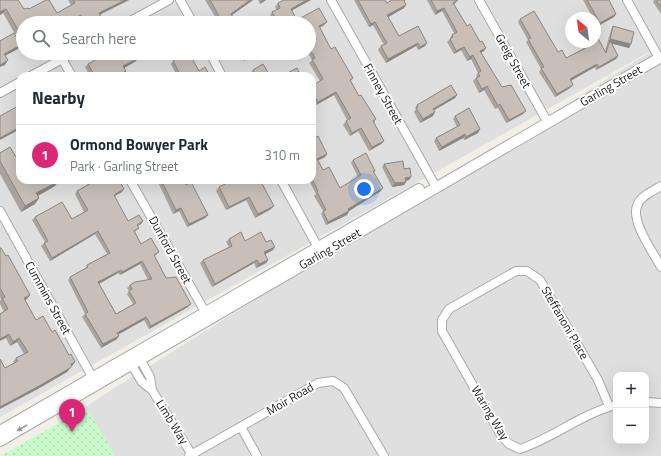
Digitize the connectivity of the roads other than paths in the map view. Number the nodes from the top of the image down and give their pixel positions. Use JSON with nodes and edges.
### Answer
{"nodes":[{"id":1,"x":169,"y":0,"type":"edge"},
{"id":2,"x":180,"y":0,"type":"edge"},
{"id":3,"x":330,"y":0,"type":"edge"},
{"id":4,"x":479,"y":0,"type":"edge"},
{"id":5,"x":627,"y":0,"type":"edge"},
{"id":6,"x":140,"y":16,"type":"edge"},
{"id":7,"x":189,"y":16,"type":"edge"},
{"id":8,"x":659,"y":54,"type":"edge"},
{"id":9,"x":60,"y":60,"type":"edge"},
{"id":10,"x":63,"y":60,"type":"edge"},
{"id":11,"x":214,"y":60,"type":"edge"},
{"id":12,"x":38,"y":72,"type":"edge"},
{"id":13,"x":70,"y":72,"type":"edge"},
{"id":14,"x":220,"y":72,"type":"edge"},
{"id":15,"x":16,"y":84,"type":"edge"},
{"id":16,"x":0,"y":93,"type":"edge"},
{"id":17,"x":546,"y":120,"type":"junction"},
{"id":18,"x":132,"y":184,"type":"edge"},
{"id":19,"x":283,"y":184,"type":"edge"},
{"id":20,"x":435,"y":184,"type":"junction"},
{"id":21,"x":661,"y":186,"type":"edge"},
{"id":22,"x":0,"y":211,"type":"edge"},
{"id":23,"x":320,"y":250,"type":"junction"},
{"id":24,"x":661,"y":266,"type":"edge"},
{"id":25,"x":207,"y":316,"type":"junction"},
{"id":26,"x":442,"y":320,"type":"joint"},
{"id":27,"x":139,"y":356,"type":"junction"},
{"id":28,"x":130,"y":361,"type":"junction"},
{"id":29,"x":94,"y":382,"type":"junction"},
{"id":30,"x":152,"y":390,"type":"junction"},
{"id":31,"x":649,"y":402,"type":"edge"},
{"id":32,"x":661,"y":403,"type":"edge"},
{"id":33,"x":613,"y":405,"type":"edge"},
{"id":34,"x":241,"y":427,"type":"junction"},
{"id":35,"x":0,"y":431,"type":"edge"},
{"id":36,"x":0,"y":441,"type":"edge"},
{"id":37,"x":190,"y":455,"type":"edge"},
{"id":38,"x":257,"y":456,"type":"edge"},
{"id":39,"x":384,"y":456,"type":"edge"}],
"edges":[{"from":1,"to":6,"type":"street"},
{"from":2,"to":7,"type":"street"},
{"from":3,"to":20,"type":"street","name":"Finney Street"},
{"from":4,"to":17,"type":"street","name":"Greig Street"},
{"from":5,"to":8,"type":"street"},
{"from":8,"to":17,"type":"street","name":"Garling Street"},
{"from":9,"to":12,"type":"street"},
{"from":10,"to":13,"type":"street"},
{"from":11,"to":14,"type":"street"},
{"from":15,"to":16,"type":"street"},
{"from":17,"to":20,"type":"street","name":"Garling Street"},
{"from":18,"to":25,"type":"street","name":"Dunford Street"},
{"from":19,"to":23,"type":"street"},
{"from":20,"to":23,"type":"street","name":"Garling Street"},
{"from":21,"to":24,"type":"street"},
{"from":22,"to":29,"type":"street","name":"Cummins Street"},
{"from":23,"to":25,"type":"street","name":"Garling Street"},
{"from":25,"to":27,"type":"street","name":"Garling Street"},
{"from":26,"to":33,"type":"street","name":"Waring Way"},
{"from":26,"to":33,"type":"street","name":"Steffanoni Place"},
{"from":27,"to":28,"type":"street","name":"Garling Street"},
{"from":27,"to":30,"type":"street","name":"Limb Way"},
{"from":28,"to":29,"type":"street","name":"Garling Street"},
{"from":28,"to":30,"type":"street","name":"Limb Way"},
{"from":29,"to":35,"type":"street","name":"Garling Street"},
{"from":29,"to":36,"type":"street","name":"Garling Street","one_way":true},
{"from":30,"to":37,"type":"street","name":"Limb Way"},
{"from":31,"to":32,"type":"street"},
{"from":34,"to":37,"type":"street","name":"Moir Road"},
{"from":34,"to":38,"type":"street"},
{"from":34,"to":39,"type":"street","name":"Moir Road"}]}
